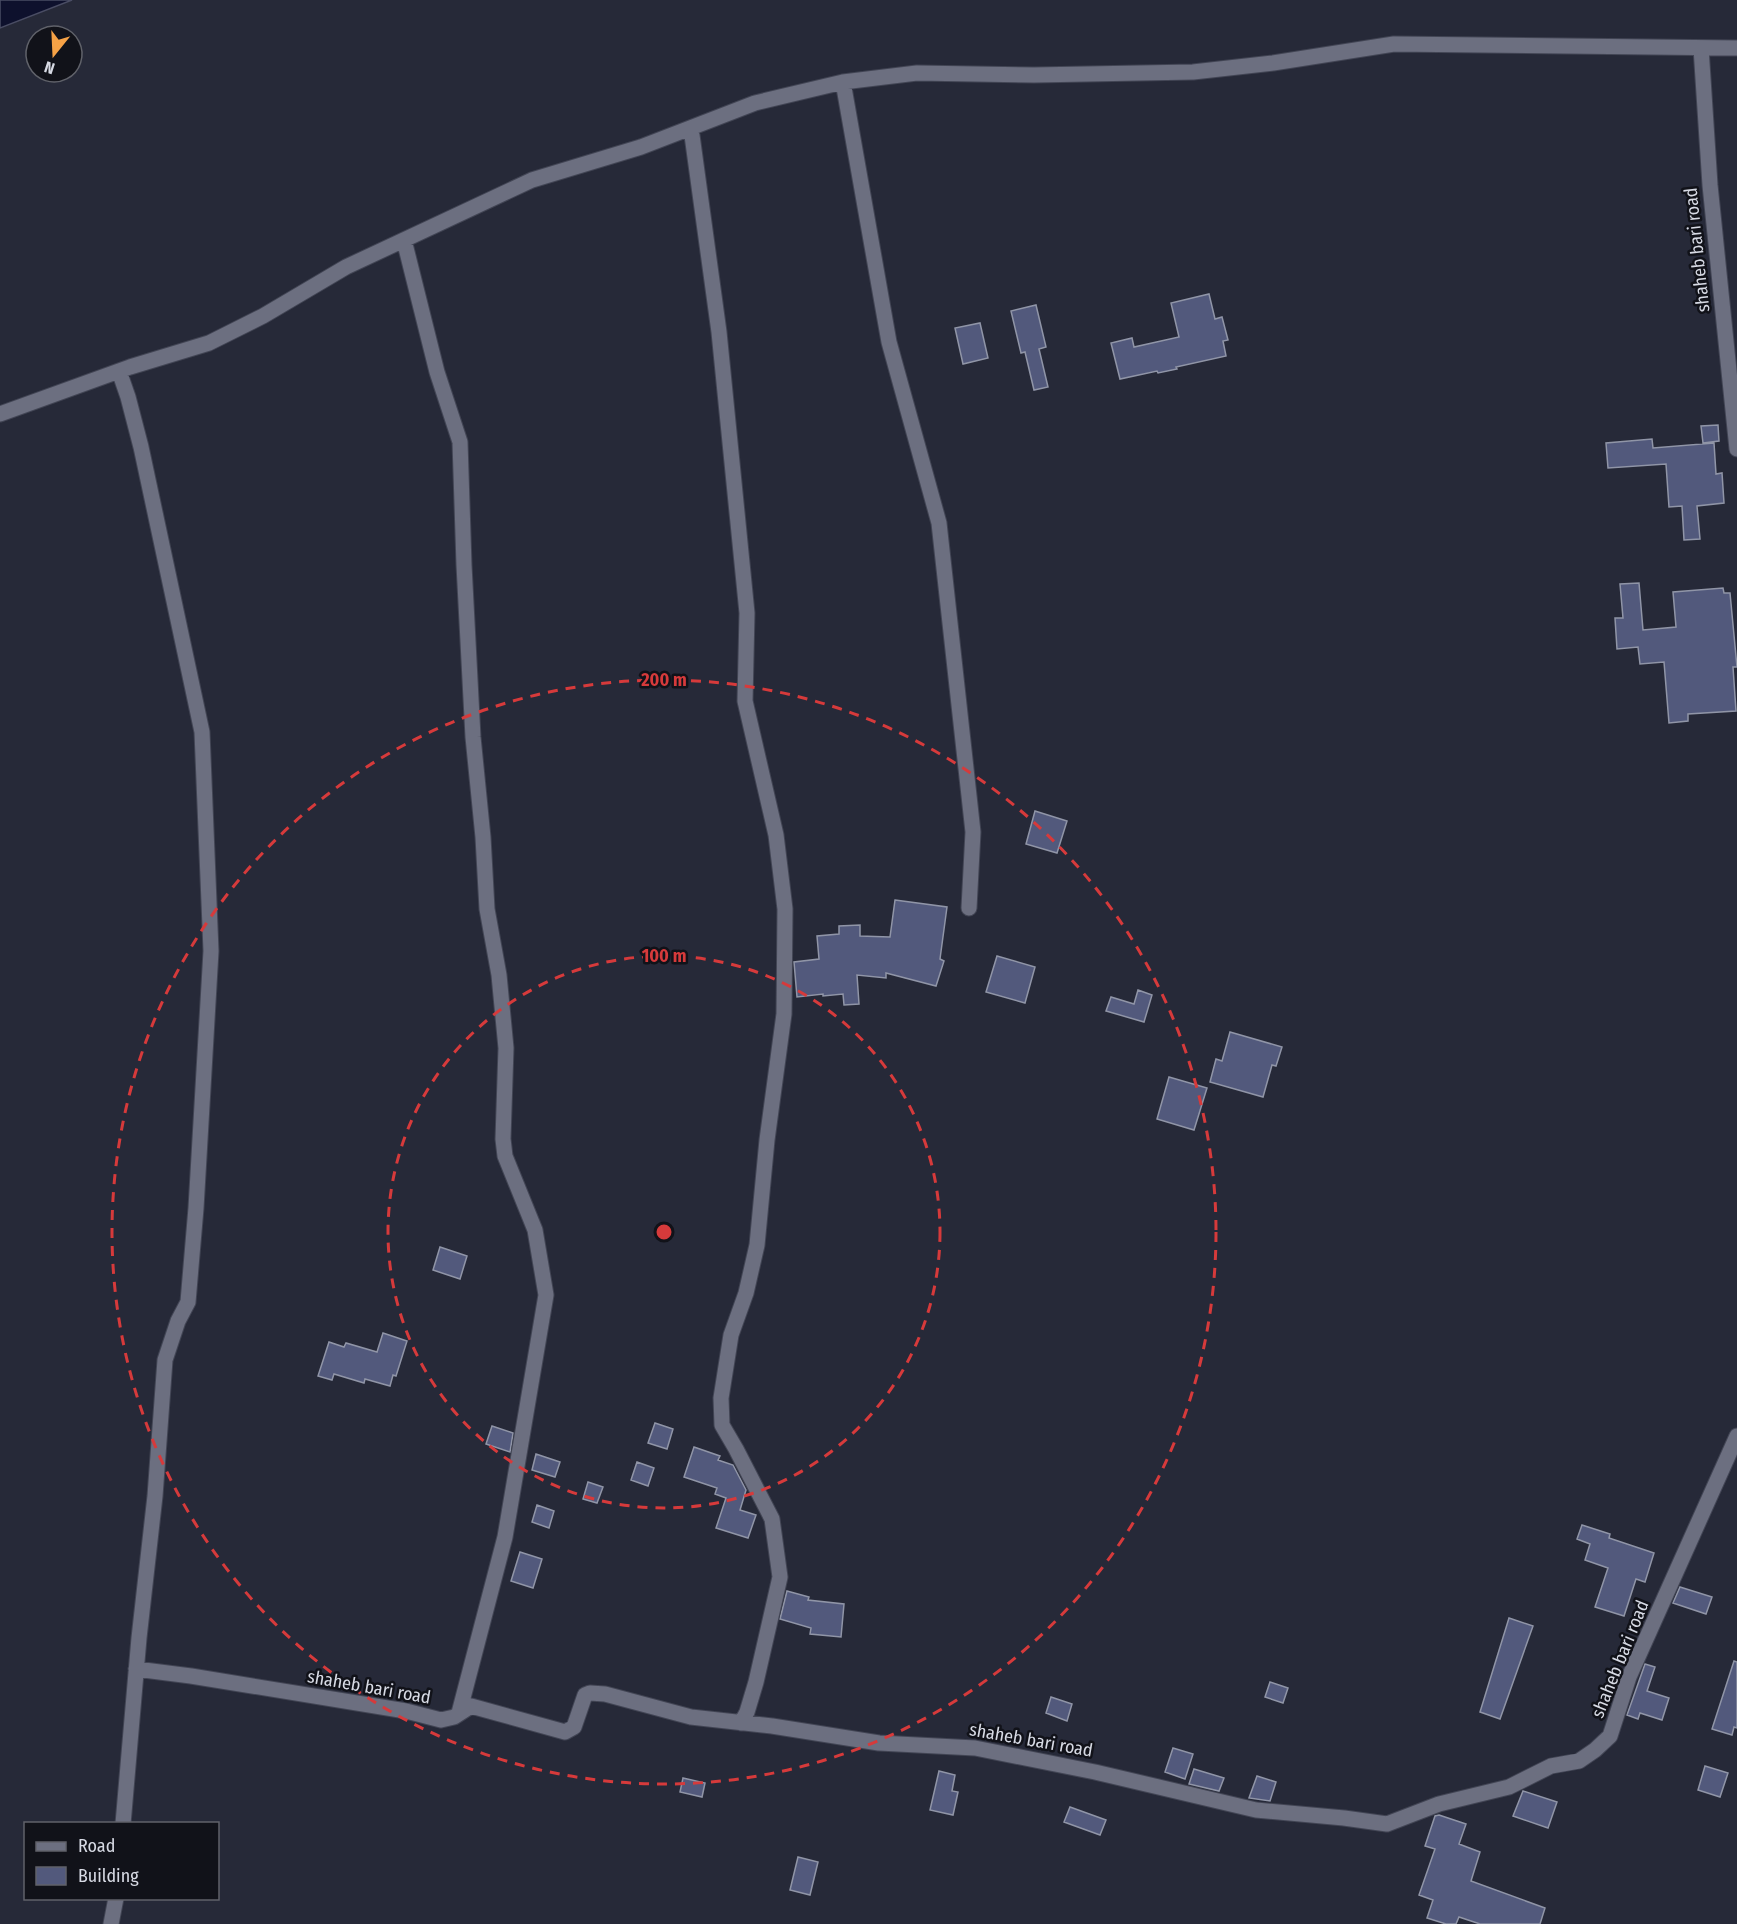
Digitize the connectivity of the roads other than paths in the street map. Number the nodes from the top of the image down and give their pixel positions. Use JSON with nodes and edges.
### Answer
{"nodes":[{"id":1,"x":1701,"y":48,"type":"junction"},
{"id":2,"x":1737,"y":48,"type":"edge"},
{"id":3,"x":843,"y":82,"type":"junction"},
{"id":4,"x":691,"y":128,"type":"junction"},
{"id":5,"x":404,"y":240,"type":"junction"},
{"id":6,"x":119,"y":371,"type":"junction"},
{"id":7,"x":0,"y":414,"type":"edge"},
{"id":8,"x":1737,"y":449,"type":"edge"},
{"id":9,"x":969,"y":908,"type":"dead end"},
{"id":10,"x":1737,"y":1437,"type":"edge"},
{"id":11,"x":136,"y":1669,"type":"junction"},
{"id":12,"x":459,"y":1713,"type":"junction"},
{"id":13,"x":741,"y":1722,"type":"junction"},
{"id":14,"x":123,"y":1822,"type":"edge"},
{"id":15,"x":116,"y":1900,"type":"edge"},
{"id":16,"x":111,"y":1924,"type":"edge"}],
"edges":[{"from":1,"to":2,"type":"street"},
{"from":1,"to":3,"type":"street"},
{"from":1,"to":8,"type":"street","name":"shaheb bari road"},
{"from":3,"to":4,"type":"street"},
{"from":3,"to":9,"type":"street"},
{"from":4,"to":5,"type":"street"},
{"from":4,"to":13,"type":"street"},
{"from":5,"to":6,"type":"street"},
{"from":5,"to":12,"type":"street"},
{"from":6,"to":7,"type":"street"},
{"from":6,"to":11,"type":"street"},
{"from":10,"to":13,"type":"street","name":"shaheb bari road"},
{"from":11,"to":12,"type":"street","name":"shaheb bari road"},
{"from":11,"to":14,"type":"street"},
{"from":12,"to":13,"type":"street","name":"shaheb bari road"},
{"from":15,"to":16,"type":"street"}]}
